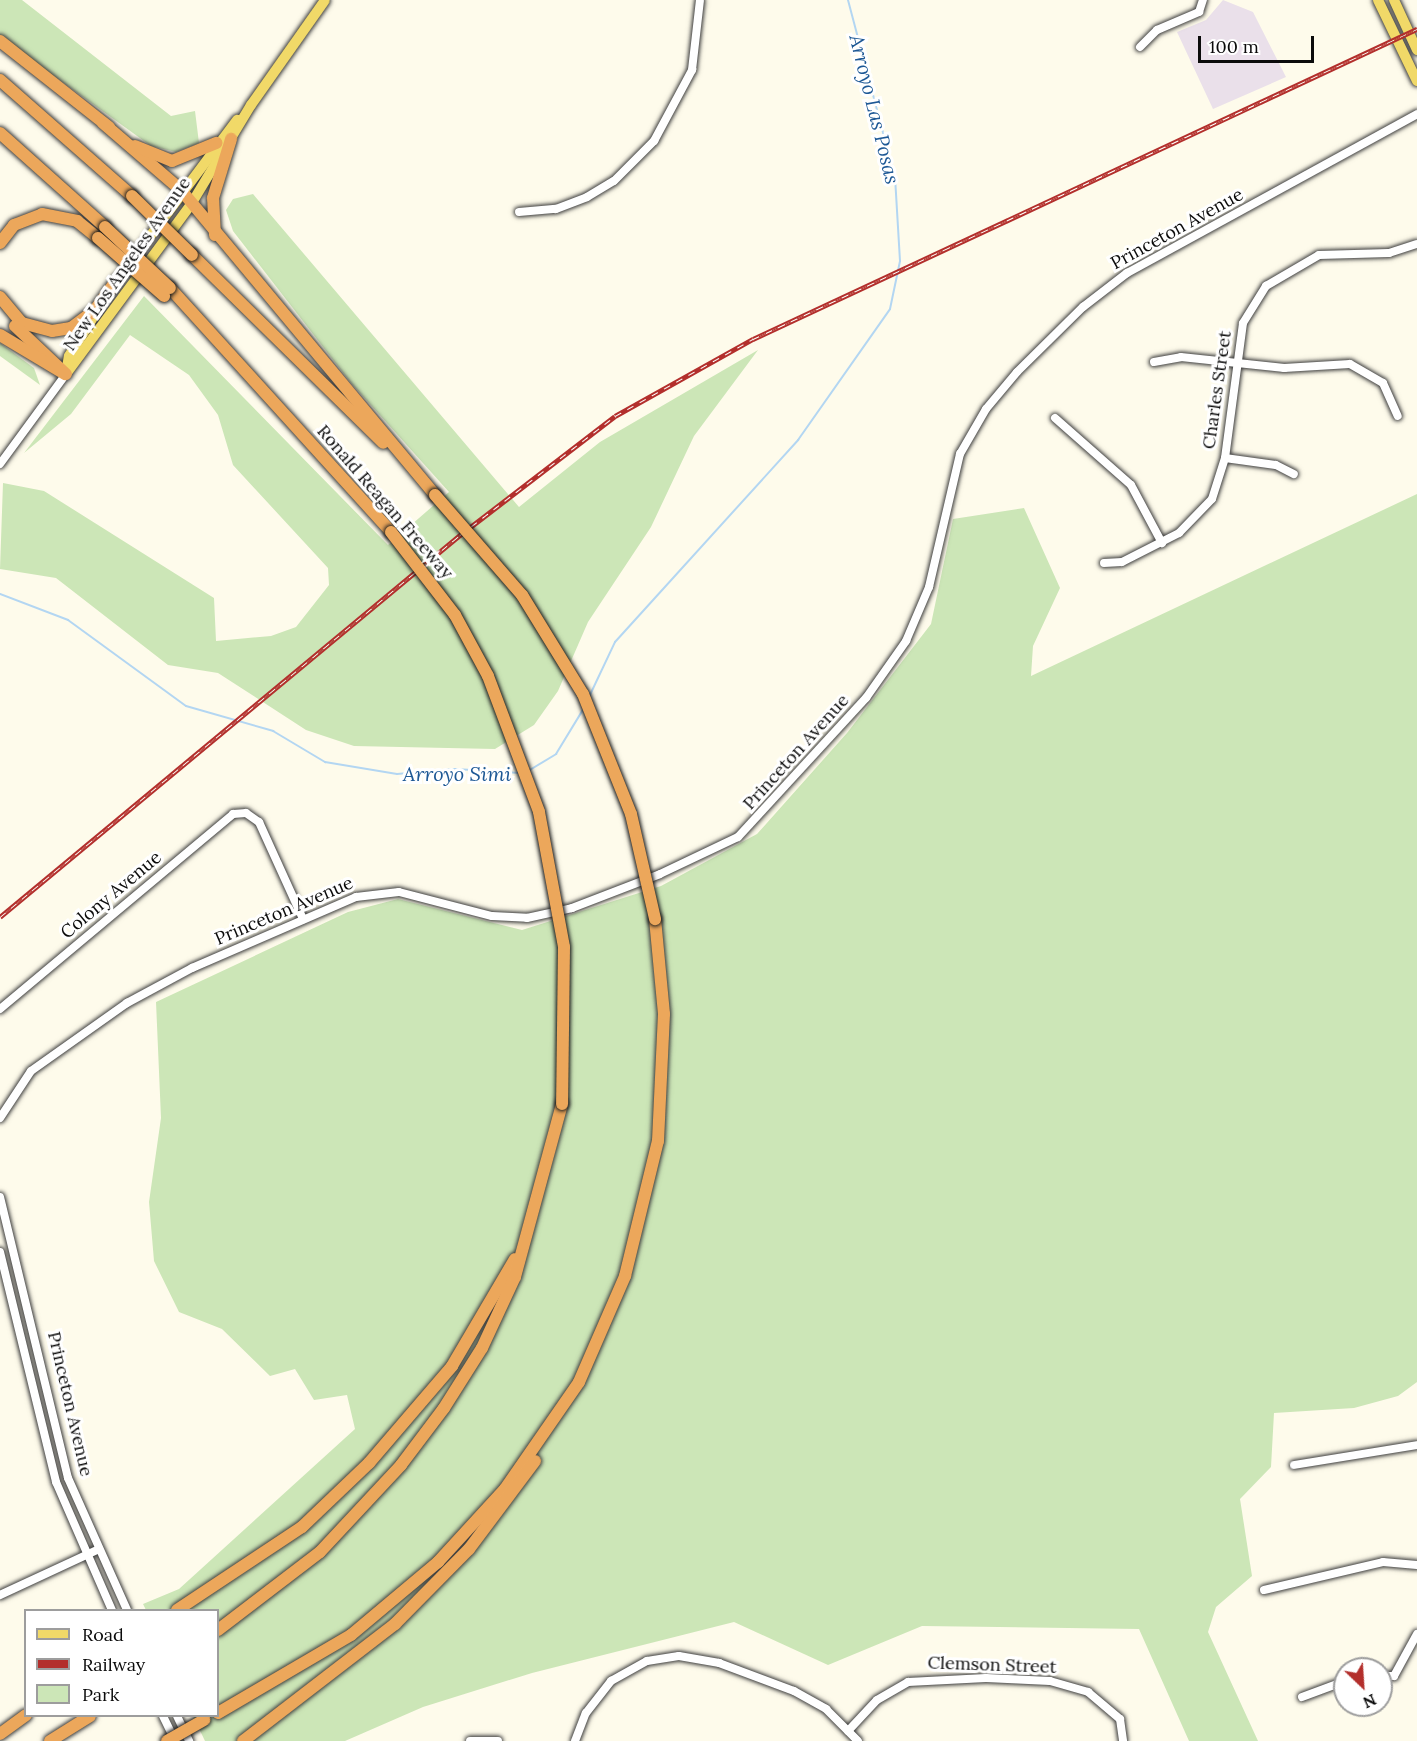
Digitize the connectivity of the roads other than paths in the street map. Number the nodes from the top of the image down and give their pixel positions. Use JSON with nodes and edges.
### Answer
{"nodes":[{"id":1,"x":325,"y":0,"type":"edge"},
{"id":2,"x":700,"y":0,"type":"edge"},
{"id":3,"x":1378,"y":0,"type":"edge"},
{"id":4,"x":1394,"y":0,"type":"edge"},
{"id":5,"x":1203,"y":2,"type":"edge"},
{"id":6,"x":0,"y":41,"type":"edge"},
{"id":7,"x":1140,"y":47,"type":"dead end"},
{"id":8,"x":1417,"y":50,"type":"edge"},
{"id":9,"x":0,"y":80,"type":"edge"},
{"id":10,"x":1417,"y":81,"type":"edge"},
{"id":11,"x":251,"y":105,"type":"junction"},
{"id":12,"x":1417,"y":114,"type":"edge"},
{"id":13,"x":103,"y":123,"type":"junction"},
{"id":14,"x":0,"y":133,"type":"edge"},
{"id":15,"x":231,"y":139,"type":"junction"},
{"id":16,"x":216,"y":142,"type":"junction"},
{"id":17,"x":181,"y":190,"type":"junction"},
{"id":18,"x":189,"y":206,"type":"junction"},
{"id":19,"x":519,"y":212,"type":"dead end"},
{"id":20,"x":102,"y":232,"type":"junction"},
{"id":21,"x":215,"y":236,"type":"junction"},
{"id":22,"x":0,"y":243,"type":"edge"},
{"id":23,"x":1417,"y":244,"type":"edge"},
{"id":24,"x":116,"y":281,"type":"junction"},
{"id":25,"x":1,"y":300,"type":"edge"},
{"id":26,"x":0,"y":335,"type":"edge"},
{"id":27,"x":1154,"y":362,"type":"dead end"},
{"id":28,"x":1235,"y":363,"type":"junction"},
{"id":29,"x":66,"y":374,"type":"junction"},
{"id":30,"x":1398,"y":416,"type":"dead end"},
{"id":31,"x":1055,"y":418,"type":"dead end"},
{"id":32,"x":1225,"y":459,"type":"junction"},
{"id":33,"x":0,"y":464,"type":"edge"},
{"id":34,"x":1294,"y":474,"type":"dead end"},
{"id":35,"x":435,"y":495,"type":"junction"},
{"id":36,"x":1162,"y":543,"type":"junction"},
{"id":37,"x":1104,"y":563,"type":"dead end"},
{"id":38,"x":303,"y":919,"type":"junction"},
{"id":39,"x":0,"y":1009,"type":"edge"},
{"id":40,"x":0,"y":1118,"type":"edge"},
{"id":41,"x":0,"y":1197,"type":"edge"},
{"id":42,"x":524,"y":1246,"type":"junction"},
{"id":43,"x":0,"y":1252,"type":"edge"},
{"id":44,"x":579,"y":1382,"type":"junction"},
{"id":45,"x":1417,"y":1445,"type":"edge"},
{"id":46,"x":1294,"y":1465,"type":"dead end"},
{"id":47,"x":99,"y":1549,"type":"junction"},
{"id":48,"x":86,"y":1555,"type":"junction"},
{"id":49,"x":1417,"y":1565,"type":"edge"},
{"id":50,"x":1264,"y":1590,"type":"dead end"},
{"id":51,"x":0,"y":1595,"type":"edge"},
{"id":52,"x":111,"y":1609,"type":"edge"},
{"id":53,"x":126,"y":1609,"type":"edge"},
{"id":54,"x":180,"y":1609,"type":"edge"},
{"id":55,"x":219,"y":1629,"type":"edge"},
{"id":56,"x":1417,"y":1634,"type":"edge"},
{"id":57,"x":1393,"y":1676,"type":"edge"},
{"id":58,"x":1333,"y":1685,"type":"edge"},
{"id":59,"x":1302,"y":1697,"type":"dead end"},
{"id":60,"x":219,"y":1712,"type":"edge"},
{"id":61,"x":24,"y":1716,"type":"edge"},
{"id":62,"x":88,"y":1717,"type":"edge"},
{"id":63,"x":163,"y":1717,"type":"edge"},
{"id":64,"x":177,"y":1717,"type":"edge"},
{"id":65,"x":208,"y":1718,"type":"edge"},
{"id":66,"x":848,"y":1731,"type":"junction"},
{"id":67,"x":0,"y":1734,"type":"edge"},
{"id":68,"x":50,"y":1741,"type":"edge"},
{"id":69,"x":167,"y":1741,"type":"edge"},
{"id":70,"x":175,"y":1741,"type":"edge"},
{"id":71,"x":189,"y":1741,"type":"edge"},
{"id":72,"x":243,"y":1741,"type":"edge"},
{"id":73,"x":470,"y":1741,"type":"edge"},
{"id":74,"x":498,"y":1741,"type":"edge"},
{"id":75,"x":575,"y":1741,"type":"edge"},
{"id":76,"x":858,"y":1741,"type":"edge"},
{"id":77,"x":1123,"y":1741,"type":"edge"}],
"edges":[{"from":1,"to":11,"type":"main road","name":"New Los Angeles Avenue"},
{"from":2,"to":19,"type":"street"},
{"from":3,"to":10,"type":"main road"},
{"from":4,"to":8,"type":"main road"},
{"from":5,"to":7,"type":"street"},
{"from":6,"to":13,"type":"highway"},
{"from":9,"to":35,"type":"highway","bridge":true},
{"from":11,"to":15,"type":"main road","name":"New Los Angeles Avenue"},
{"from":11,"to":16,"type":"main road","name":"New Los Angeles Avenue"},
{"from":12,"to":38,"type":"street","name":"Princeton Avenue"},
{"from":13,"to":16,"type":"highway"},
{"from":13,"to":17,"type":"highway"},
{"from":14,"to":20,"type":"highway"},
{"from":15,"to":18,"type":"main road","name":"New Los Angeles Avenue"},
{"from":15,"to":21,"type":"highway"},
{"from":16,"to":17,"type":"main road","name":"New Los Angeles Avenue"},
{"from":17,"to":18,"type":"highway"},
{"from":17,"to":24,"type":"main road","name":"New Los Angeles Avenue"},
{"from":18,"to":21,"type":"highway"},
{"from":18,"to":29,"type":"main road","name":"New Los Angeles Avenue"},
{"from":20,"to":22,"type":"highway"},
{"from":20,"to":42,"type":"highway","name":"Ronald Reagan Freeway","bridge":true},
{"from":21,"to":35,"type":"highway"},
{"from":23,"to":28,"type":"street","name":"Charles Street"},
{"from":24,"to":25,"type":"highway"},
{"from":24,"to":29,"type":"main road","name":"New Los Angeles Avenue"},
{"from":25,"to":29,"type":"highway"},
{"from":26,"to":29,"type":"highway"},
{"from":27,"to":28,"type":"street"},
{"from":28,"to":30,"type":"street"},
{"from":28,"to":32,"type":"street","name":"Charles Street"},
{"from":29,"to":33,"type":"street"},
{"from":31,"to":36,"type":"street"},
{"from":32,"to":34,"type":"street"},
{"from":32,"to":36,"type":"street","name":"Charles Street"},
{"from":35,"to":44,"type":"highway","bridge":true},
{"from":36,"to":37,"type":"street","name":"Charles Street"},
{"from":38,"to":39,"type":"street","name":"Colony Avenue"},
{"from":38,"to":40,"type":"street","name":"Princeton Avenue"},
{"from":41,"to":47,"type":"street","name":"Princeton Avenue"},
{"from":42,"to":54,"type":"highway"},
{"from":42,"to":55,"type":"highway","name":"Ronald Reagan Freeway"},
{"from":43,"to":48,"type":"street","name":"Princeton Avenue"},
{"from":44,"to":60,"type":"highway"},
{"from":44,"to":72,"type":"highway"},
{"from":45,"to":46,"type":"street"},
{"from":47,"to":48,"type":"street"},
{"from":47,"to":53,"type":"street","name":"Princeton Avenue"},
{"from":48,"to":51,"type":"street"},
{"from":48,"to":52,"type":"street","name":"Princeton Avenue"},
{"from":49,"to":50,"type":"street"},
{"from":56,"to":57,"type":"street"},
{"from":58,"to":59,"type":"street"},
{"from":61,"to":67,"type":"highway"},
{"from":62,"to":68,"type":"highway"},
{"from":63,"to":70,"type":"street"},
{"from":64,"to":71,"type":"street"},
{"from":65,"to":69,"type":"highway","bridge":true},
{"from":66,"to":75,"type":"street"},
{"from":66,"to":76,"type":"street"},
{"from":66,"to":77,"type":"street","name":"Clemson Street"},
{"from":73,"to":74,"type":"street"}]}
